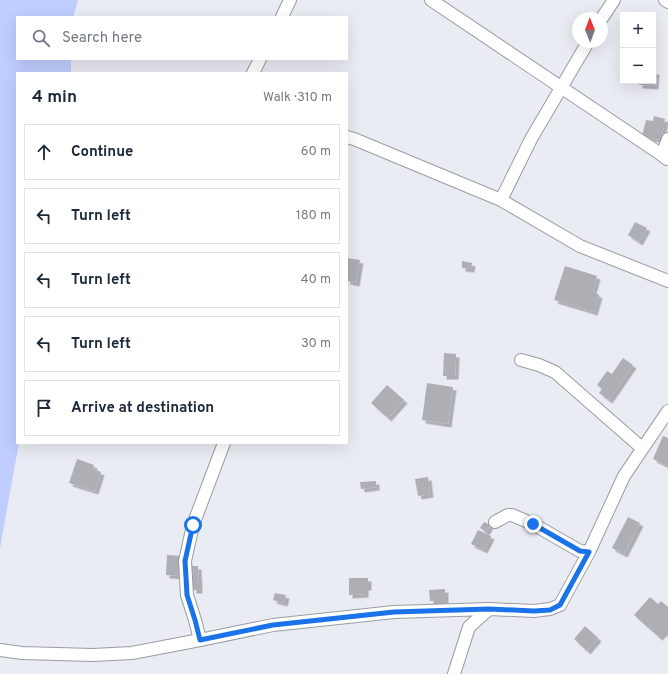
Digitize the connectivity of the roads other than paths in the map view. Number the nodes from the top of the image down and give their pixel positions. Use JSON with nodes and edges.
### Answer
{"nodes":[{"id":1,"x":290,"y":0,"type":"edge"},
{"id":2,"x":430,"y":0,"type":"edge"},
{"id":3,"x":614,"y":0,"type":"edge"},
{"id":4,"x":665,"y":0,"type":"edge"},
{"id":5,"x":668,"y":2,"type":"edge"},
{"id":6,"x":606,"y":12,"type":"edge"},
{"id":7,"x":282,"y":16,"type":"edge"},
{"id":8,"x":584,"y":48,"type":"edge"},
{"id":9,"x":260,"y":60,"type":"edge"},
{"id":10,"x":254,"y":72,"type":"edge"},
{"id":11,"x":561,"y":87,"type":"junction"},
{"id":12,"x":348,"y":137,"type":"edge"},
{"id":13,"x":668,"y":139,"type":"edge"},
{"id":14,"x":665,"y":157,"type":"edge"},
{"id":15,"x":501,"y":200,"type":"junction"},
{"id":16,"x":668,"y":281,"type":"edge"},
{"id":17,"x":521,"y":360,"type":"dead end"},
{"id":18,"x":668,"y":411,"type":"edge"},
{"id":19,"x":224,"y":444,"type":"edge"},
{"id":20,"x":642,"y":448,"type":"junction"},
{"id":21,"x":495,"y":522,"type":"dead end"},
{"id":22,"x":589,"y":552,"type":"junction"},
{"id":23,"x":489,"y":609,"type":"junction"},
{"id":24,"x":459,"y":610,"type":"junction"},
{"id":25,"x":469,"y":627,"type":"junction"},
{"id":26,"x":200,"y":640,"type":"junction"},
{"id":27,"x":0,"y":650,"type":"edge"},
{"id":28,"x":454,"y":674,"type":"edge"}],
"edges":[{"from":1,"to":7,"type":"street"},
{"from":2,"to":11,"type":"street"},
{"from":3,"to":6,"type":"street"},
{"from":4,"to":5,"type":"street"},
{"from":8,"to":11,"type":"street"},
{"from":9,"to":10,"type":"street"},
{"from":11,"to":14,"type":"street"},
{"from":11,"to":15,"type":"street"},
{"from":12,"to":15,"type":"street"},
{"from":13,"to":14,"type":"street"},
{"from":15,"to":16,"type":"street"},
{"from":17,"to":20,"type":"street"},
{"from":18,"to":20,"type":"street"},
{"from":19,"to":26,"type":"street"},
{"from":20,"to":22,"type":"street"},
{"from":21,"to":22,"type":"street"},
{"from":22,"to":23,"type":"street"},
{"from":23,"to":24,"type":"street"},
{"from":23,"to":25,"type":"street"},
{"from":24,"to":25,"type":"street"},
{"from":24,"to":26,"type":"street"},
{"from":25,"to":28,"type":"street"},
{"from":26,"to":27,"type":"street"}]}
